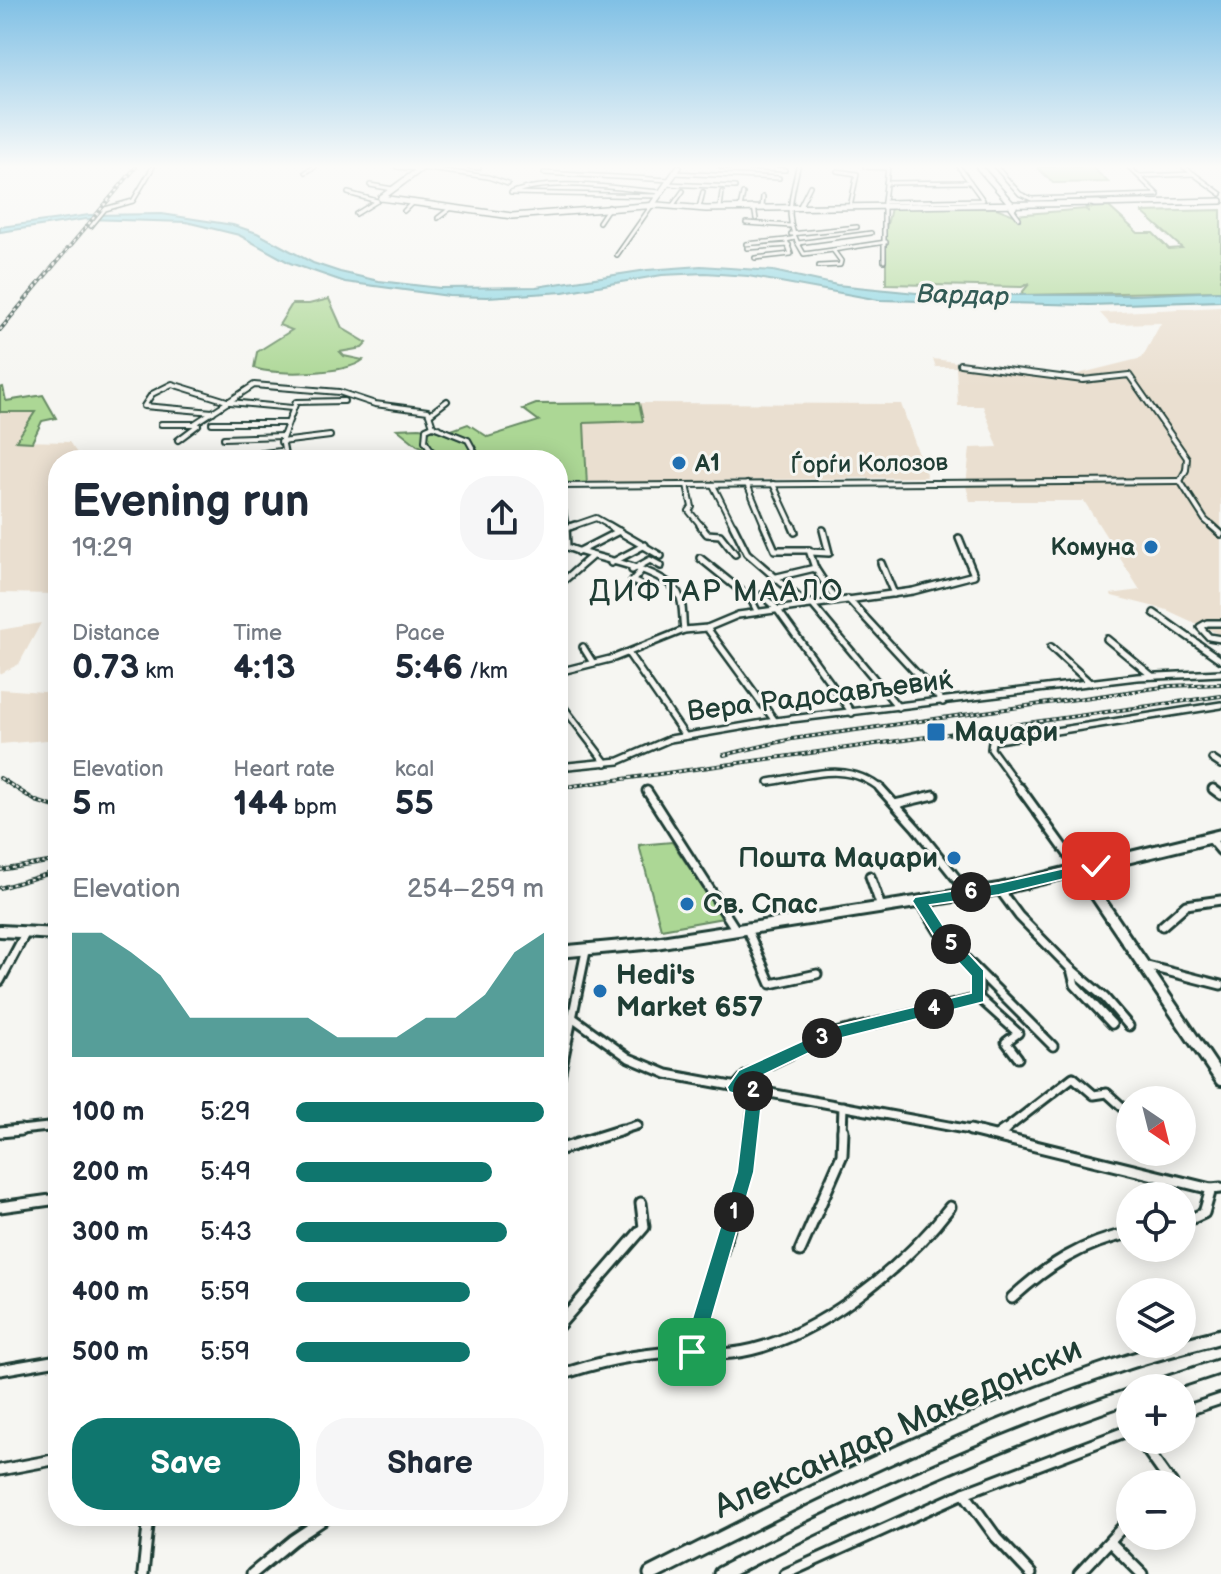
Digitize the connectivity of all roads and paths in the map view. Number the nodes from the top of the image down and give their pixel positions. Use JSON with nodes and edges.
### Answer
{"nodes":[{"id":1,"x":627,"y":240,"type":"edge"},
{"id":2,"x":794,"y":240,"type":"edge"},
{"id":3,"x":796,"y":240,"type":"edge"},
{"id":4,"x":788,"y":242,"type":"junction"},
{"id":5,"x":886,"y":242,"type":"joint"},
{"id":6,"x":746,"y":246,"type":"dead end"},
{"id":7,"x":833,"y":250,"type":"junction"},
{"id":8,"x":617,"y":255,"type":"dead end"},
{"id":9,"x":755,"y":258,"type":"dead end"},
{"id":10,"x":884,"y":261,"type":"dead end"},
{"id":11,"x":819,"y":266,"type":"dead end"},
{"id":12,"x":960,"y":364,"type":"dead end"},
{"id":13,"x":344,"y":401,"type":"dead end"},
{"id":14,"x":447,"y":401,"type":"dead end"},
{"id":15,"x":230,"y":402,"type":"junction"},
{"id":16,"x":292,"y":408,"type":"junction"},
{"id":17,"x":213,"y":412,"type":"junction"},
{"id":18,"x":430,"y":414,"type":"junction"},
{"id":19,"x":212,"y":423,"type":"dead end"},
{"id":20,"x":286,"y":423,"type":"junction"},
{"id":21,"x":161,"y":424,"type":"dead end"},
{"id":22,"x":433,"y":426,"type":"junction"},
{"id":23,"x":330,"y":436,"type":"dead end"},
{"id":24,"x":224,"y":438,"type":"dead end"},
{"id":25,"x":282,"y":439,"type":"junction"},
{"id":26,"x":178,"y":440,"type":"dead end"},
{"id":27,"x":280,"y":450,"type":"edge"},
{"id":28,"x":431,"y":450,"type":"edge"},
{"id":29,"x":474,"y":450,"type":"edge"},
{"id":30,"x":1180,"y":481,"type":"junction"},
{"id":31,"x":747,"y":484,"type":"junction"},
{"id":32,"x":773,"y":484,"type":"junction"},
{"id":33,"x":687,"y":485,"type":"junction"},
{"id":34,"x":713,"y":485,"type":"junction"},
{"id":35,"x":568,"y":486,"type":"edge"},
{"id":36,"x":568,"y":528,"type":"edge"},
{"id":37,"x":823,"y":530,"type":"dead end"},
{"id":38,"x":619,"y":531,"type":"junction"},
{"id":39,"x":795,"y":532,"type":"dead end"},
{"id":40,"x":1221,"y":534,"type":"edge"},
{"id":41,"x":959,"y":538,"type":"dead end"},
{"id":42,"x":645,"y":545,"type":"junction"},
{"id":43,"x":568,"y":547,"type":"edge"},
{"id":44,"x":578,"y":552,"type":"junction"},
{"id":45,"x":811,"y":552,"type":"junction"},
{"id":46,"x":735,"y":554,"type":"dead end"},
{"id":47,"x":661,"y":556,"type":"dead end"},
{"id":48,"x":591,"y":557,"type":"junction"},
{"id":49,"x":700,"y":558,"type":"dead end"},
{"id":50,"x":611,"y":563,"type":"junction"},
{"id":51,"x":881,"y":563,"type":"dead end"},
{"id":52,"x":661,"y":566,"type":"dead end"},
{"id":53,"x":815,"y":568,"type":"junction"},
{"id":54,"x":632,"y":570,"type":"junction"},
{"id":55,"x":640,"y":572,"type":"junction"},
{"id":56,"x":568,"y":577,"type":"edge"},
{"id":57,"x":777,"y":577,"type":"junction"},
{"id":58,"x":639,"y":584,"type":"dead end"},
{"id":59,"x":894,"y":594,"type":"junction"},
{"id":60,"x":762,"y":595,"type":"dead end"},
{"id":61,"x":835,"y":599,"type":"junction"},
{"id":62,"x":848,"y":599,"type":"junction"},
{"id":63,"x":808,"y":604,"type":"junction"},
{"id":64,"x":777,"y":609,"type":"junction"},
{"id":65,"x":757,"y":611,"type":"junction"},
{"id":66,"x":1154,"y":613,"type":"dead end"},
{"id":67,"x":1221,"y":623,"type":"edge"},
{"id":68,"x":707,"y":628,"type":"junction"},
{"id":69,"x":684,"y":630,"type":"junction"},
{"id":70,"x":1107,"y":639,"type":"dead end"},
{"id":71,"x":1221,"y":639,"type":"edge"},
{"id":72,"x":583,"y":647,"type":"dead end"},
{"id":73,"x":1051,"y":647,"type":"dead end"},
{"id":74,"x":628,"y":653,"type":"junction"},
{"id":75,"x":1221,"y":660,"type":"edge"},
{"id":76,"x":593,"y":663,"type":"junction"},
{"id":77,"x":568,"y":669,"type":"edge"},
{"id":78,"x":1221,"y":673,"type":"edge"},
{"id":79,"x":1152,"y":676,"type":"junction"},
{"id":80,"x":1090,"y":683,"type":"junction"},
{"id":81,"x":943,"y":702,"type":"junction"},
{"id":82,"x":1220,"y":706,"type":"edge"},
{"id":83,"x":898,"y":707,"type":"junction"},
{"id":84,"x":568,"y":713,"type":"edge"},
{"id":85,"x":852,"y":713,"type":"junction"},
{"id":86,"x":775,"y":721,"type":"junction"},
{"id":87,"x":685,"y":736,"type":"junction"},
{"id":88,"x":1212,"y":759,"type":"dead end"},
{"id":89,"x":606,"y":763,"type":"junction"},
{"id":90,"x":1221,"y":765,"type":"edge"},
{"id":91,"x":568,"y":767,"type":"edge"},
{"id":92,"x":769,"y":782,"type":"dead end"},
{"id":93,"x":1213,"y":789,"type":"dead end"},
{"id":94,"x":647,"y":791,"type":"dead end"},
{"id":95,"x":934,"y":795,"type":"dead end"},
{"id":96,"x":1221,"y":795,"type":"edge"},
{"id":97,"x":895,"y":804,"type":"junction"},
{"id":98,"x":1221,"y":835,"type":"edge"},
{"id":99,"x":1209,"y":838,"type":"junction"},
{"id":100,"x":1221,"y":851,"type":"edge"},
{"id":101,"x":1096,"y":866,"type":"junction"},
{"id":102,"x":1080,"y":871,"type":"junction"},
{"id":103,"x":870,"y":876,"type":"dead end"},
{"id":104,"x":1060,"y":876,"type":"junction"},
{"id":105,"x":999,"y":889,"type":"junction"},
{"id":106,"x":1093,"y":889,"type":"junction"},
{"id":107,"x":968,"y":893,"type":"junction"},
{"id":108,"x":1221,"y":900,"type":"edge"},
{"id":109,"x":920,"y":901,"type":"junction"},
{"id":110,"x":881,"y":907,"type":"junction"},
{"id":111,"x":1162,"y":926,"type":"dead end"},
{"id":112,"x":742,"y":930,"type":"junction"},
{"id":113,"x":0,"y":931,"type":"edge"},
{"id":114,"x":26,"y":932,"type":"junction"},
{"id":115,"x":48,"y":933,"type":"edge"},
{"id":116,"x":586,"y":951,"type":"junction"},
{"id":117,"x":568,"y":952,"type":"edge"},
{"id":118,"x":1143,"y":965,"type":"junction"},
{"id":119,"x":1071,"y":969,"type":"junction"},
{"id":120,"x":817,"y":974,"type":"dead end"},
{"id":121,"x":979,"y":974,"type":"junction"},
{"id":122,"x":0,"y":981,"type":"edge"},
{"id":123,"x":1221,"y":985,"type":"edge"},
{"id":124,"x":979,"y":998,"type":"junction"},
{"id":125,"x":572,"y":1017,"type":"junction"},
{"id":126,"x":1112,"y":1024,"type":"dead end"},
{"id":127,"x":1129,"y":1026,"type":"dead end"},
{"id":128,"x":568,"y":1031,"type":"edge"},
{"id":129,"x":1053,"y":1046,"type":"dead end"},
{"id":130,"x":1018,"y":1058,"type":"dead end"},
{"id":131,"x":1221,"y":1080,"type":"edge"},
{"id":132,"x":735,"y":1087,"type":"junction"},
{"id":133,"x":755,"y":1091,"type":"junction"},
{"id":134,"x":1116,"y":1101,"type":"edge"},
{"id":135,"x":843,"y":1106,"type":"junction"},
{"id":136,"x":637,"y":1125,"type":"dead end"},
{"id":137,"x":48,"y":1127,"type":"edge"},
{"id":138,"x":0,"y":1132,"type":"edge"},
{"id":139,"x":998,"y":1135,"type":"junction"},
{"id":140,"x":568,"y":1147,"type":"edge"},
{"id":141,"x":1216,"y":1189,"type":"edge"},
{"id":142,"x":48,"y":1200,"type":"edge"},
{"id":143,"x":641,"y":1203,"type":"dead end"},
{"id":144,"x":0,"y":1207,"type":"edge"},
{"id":145,"x":950,"y":1207,"type":"dead end"},
{"id":146,"x":1196,"y":1220,"type":"edge"},
{"id":147,"x":1116,"y":1236,"type":"edge"},
{"id":148,"x":800,"y":1251,"type":"dead end"},
{"id":149,"x":1012,"y":1298,"type":"dead end"},
{"id":150,"x":568,"y":1314,"type":"edge"},
{"id":151,"x":1221,"y":1336,"type":"edge"},
{"id":152,"x":692,"y":1352,"type":"junction"},
{"id":153,"x":48,"y":1362,"type":"edge"},
{"id":154,"x":1221,"y":1366,"type":"edge"},
{"id":155,"x":0,"y":1370,"type":"edge"},
{"id":156,"x":568,"y":1373,"type":"edge"},
{"id":157,"x":1196,"y":1374,"type":"edge"},
{"id":158,"x":1221,"y":1399,"type":"edge"},
{"id":159,"x":1116,"y":1401,"type":"edge"},
{"id":160,"x":1196,"y":1407,"type":"edge"},
{"id":161,"x":1116,"y":1435,"type":"edge"},
{"id":162,"x":48,"y":1461,"type":"edge"},
{"id":163,"x":0,"y":1470,"type":"edge"},
{"id":164,"x":964,"y":1493,"type":"junction"},
{"id":165,"x":148,"y":1526,"type":"edge"},
{"id":166,"x":316,"y":1526,"type":"edge"},
{"id":167,"x":1116,"y":1535,"type":"edge"},
{"id":168,"x":1110,"y":1542,"type":"junction"},
{"id":169,"x":143,"y":1574,"type":"edge"},
{"id":170,"x":252,"y":1574,"type":"edge"},
{"id":171,"x":651,"y":1574,"type":"edge"},
{"id":172,"x":721,"y":1574,"type":"edge"},
{"id":173,"x":785,"y":1574,"type":"edge"},
{"id":174,"x":1031,"y":1574,"type":"edge"},
{"id":175,"x":1079,"y":1574,"type":"edge"},
{"id":176,"x":1142,"y":1574,"type":"edge"}],
"edges":[{"from":1,"to":8,"type":"street"},
{"from":2,"to":4,"type":"street"},
{"from":3,"to":7,"type":"street"},
{"from":4,"to":6,"type":"street"},
{"from":4,"to":9,"type":"street"},
{"from":5,"to":7,"type":"street"},
{"from":5,"to":10,"type":"street"},
{"from":7,"to":11,"type":"street"},
{"from":12,"to":30,"type":"street"},
{"from":13,"to":16,"type":"street"},
{"from":14,"to":18,"type":"street"},
{"from":15,"to":16,"type":"street"},
{"from":15,"to":17,"type":"street"},
{"from":15,"to":17,"type":"street"},
{"from":15,"to":18,"type":"street"},
{"from":15,"to":26,"type":"street"},
{"from":16,"to":20,"type":"street"},
{"from":17,"to":21,"type":"street"},
{"from":18,"to":22,"type":"street"},
{"from":19,"to":20,"type":"street"},
{"from":20,"to":25,"type":"street"},
{"from":22,"to":28,"type":"street"},
{"from":22,"to":29,"type":"street"},
{"from":23,"to":25,"type":"street"},
{"from":24,"to":25,"type":"street"},
{"from":25,"to":27,"type":"street"},
{"from":30,"to":32,"type":"street","name":"Ѓорѓи Колозов"},
{"from":30,"to":40,"type":"street"},
{"from":31,"to":32,"type":"street","name":"Ѓорѓи Колозов"},
{"from":31,"to":34,"type":"street","name":"Ѓорѓи Колозов"},
{"from":31,"to":45,"type":"street"},
{"from":32,"to":39,"type":"street"},
{"from":33,"to":34,"type":"street","name":"Ѓорѓи Колозов"},
{"from":33,"to":35,"type":"street","name":"Ѓорѓи Колозов"},
{"from":33,"to":46,"type":"street"},
{"from":34,"to":57,"type":"street"},
{"from":36,"to":38,"type":"street"},
{"from":37,"to":45,"type":"street"},
{"from":38,"to":42,"type":"street"},
{"from":38,"to":44,"type":"street"},
{"from":41,"to":59,"type":"street"},
{"from":42,"to":47,"type":"street"},
{"from":42,"to":50,"type":"street"},
{"from":43,"to":44,"type":"street"},
{"from":44,"to":48,"type":"street"},
{"from":45,"to":53,"type":"street"},
{"from":48,"to":50,"type":"street"},
{"from":48,"to":56,"type":"street"},
{"from":49,"to":65,"type":"street"},
{"from":50,"to":54,"type":"street"},
{"from":51,"to":59,"type":"street"},
{"from":52,"to":54,"type":"street"},
{"from":53,"to":57,"type":"street"},
{"from":53,"to":61,"type":"street"},
{"from":54,"to":55,"type":"street"},
{"from":55,"to":58,"type":"street"},
{"from":55,"to":69,"type":"street"},
{"from":57,"to":63,"type":"street"},
{"from":59,"to":62,"type":"street"},
{"from":60,"to":64,"type":"street"},
{"from":61,"to":62,"type":"street"},
{"from":61,"to":63,"type":"street"},
{"from":62,"to":81,"type":"street"},
{"from":63,"to":64,"type":"street"},
{"from":63,"to":83,"type":"street"},
{"from":64,"to":65,"type":"street"},
{"from":64,"to":85,"type":"street"},
{"from":65,"to":68,"type":"street"},
{"from":66,"to":75,"type":"street"},
{"from":67,"to":71,"type":"street"},
{"from":68,"to":69,"type":"street"},
{"from":68,"to":86,"type":"street"},
{"from":69,"to":74,"type":"street"},
{"from":70,"to":79,"type":"street"},
{"from":72,"to":76,"type":"street"},
{"from":73,"to":80,"type":"street"},
{"from":74,"to":76,"type":"street"},
{"from":74,"to":87,"type":"street"},
{"from":76,"to":77,"type":"street"},
{"from":78,"to":79,"type":"street","name":"Вера Радосављевиќ"},
{"from":79,"to":80,"type":"street","name":"Вера Радосављевиќ"},
{"from":80,"to":81,"type":"street","name":"Вера Радосављевиќ"},
{"from":81,"to":83,"type":"street","name":"Вера Радосављевиќ"},
{"from":82,"to":102,"type":"street"},
{"from":83,"to":85,"type":"street","name":"Вера Радосављевиќ"},
{"from":84,"to":89,"type":"street"},
{"from":85,"to":86,"type":"street","name":"Вера Радосављевиќ"},
{"from":86,"to":87,"type":"street","name":"Вера Радосављевиќ"},
{"from":87,"to":89,"type":"street","name":"Вера Радосављевиќ"},
{"from":88,"to":90,"type":"street"},
{"from":89,"to":91,"type":"street","name":"Вера Радосављевиќ"},
{"from":92,"to":97,"type":"street"},
{"from":93,"to":96,"type":"street"},
{"from":94,"to":112,"type":"street"},
{"from":95,"to":97,"type":"street"},
{"from":97,"to":107,"type":"street"},
{"from":98,"to":99,"type":"street"},
{"from":99,"to":100,"type":"street"},
{"from":99,"to":101,"type":"street"},
{"from":101,"to":102,"type":"street"},
{"from":101,"to":106,"type":"street"},
{"from":102,"to":104,"type":"street"},
{"from":102,"to":106,"type":"street"},
{"from":103,"to":110,"type":"street"},
{"from":104,"to":105,"type":"street"},
{"from":104,"to":106,"type":"street"},
{"from":105,"to":107,"type":"street"},
{"from":105,"to":119,"type":"street"},
{"from":106,"to":118,"type":"street"},
{"from":107,"to":109,"type":"street"},
{"from":108,"to":111,"type":"street"},
{"from":109,"to":110,"type":"street"},
{"from":109,"to":121,"type":"street"},
{"from":110,"to":112,"type":"street"},
{"from":112,"to":116,"type":"street"},
{"from":112,"to":120,"type":"street"},
{"from":113,"to":114,"type":"street"},
{"from":114,"to":115,"type":"street"},
{"from":114,"to":122,"type":"street"},
{"from":116,"to":117,"type":"street"},
{"from":116,"to":125,"type":"street"},
{"from":118,"to":123,"type":"street"},
{"from":118,"to":131,"type":"street"},
{"from":119,"to":126,"type":"street"},
{"from":119,"to":127,"type":"street"},
{"from":121,"to":124,"type":"street"},
{"from":121,"to":129,"type":"street"},
{"from":124,"to":130,"type":"street"},
{"from":124,"to":132,"type":"street"},
{"from":125,"to":128,"type":"street"},
{"from":125,"to":132,"type":"street"},
{"from":132,"to":133,"type":"street"},
{"from":133,"to":135,"type":"street"},
{"from":133,"to":152,"type":"street"},
{"from":134,"to":139,"type":"street"},
{"from":135,"to":139,"type":"street"},
{"from":135,"to":148,"type":"street"},
{"from":136,"to":140,"type":"street"},
{"from":137,"to":138,"type":"street"},
{"from":139,"to":141,"type":"street"},
{"from":141,"to":146,"type":"street"},
{"from":142,"to":144,"type":"street"},
{"from":143,"to":150,"type":"street"},
{"from":145,"to":152,"type":"street"},
{"from":147,"to":149,"type":"street"},
{"from":151,"to":171,"type":"street","name":"Александар Македонски"},
{"from":152,"to":156,"type":"street"},
{"from":153,"to":155,"type":"street"},
{"from":154,"to":157,"type":"street"},
{"from":158,"to":160,"type":"street"},
{"from":159,"to":172,"type":"street","name":"Александар Македонски"},
{"from":161,"to":164,"type":"street"},
{"from":162,"to":163,"type":"street"},
{"from":164,"to":173,"type":"street"},
{"from":164,"to":174,"type":"street"},
{"from":165,"to":169,"type":"street"},
{"from":166,"to":170,"type":"street"},
{"from":167,"to":168,"type":"street"},
{"from":168,"to":175,"type":"street"},
{"from":168,"to":176,"type":"street"}]}
